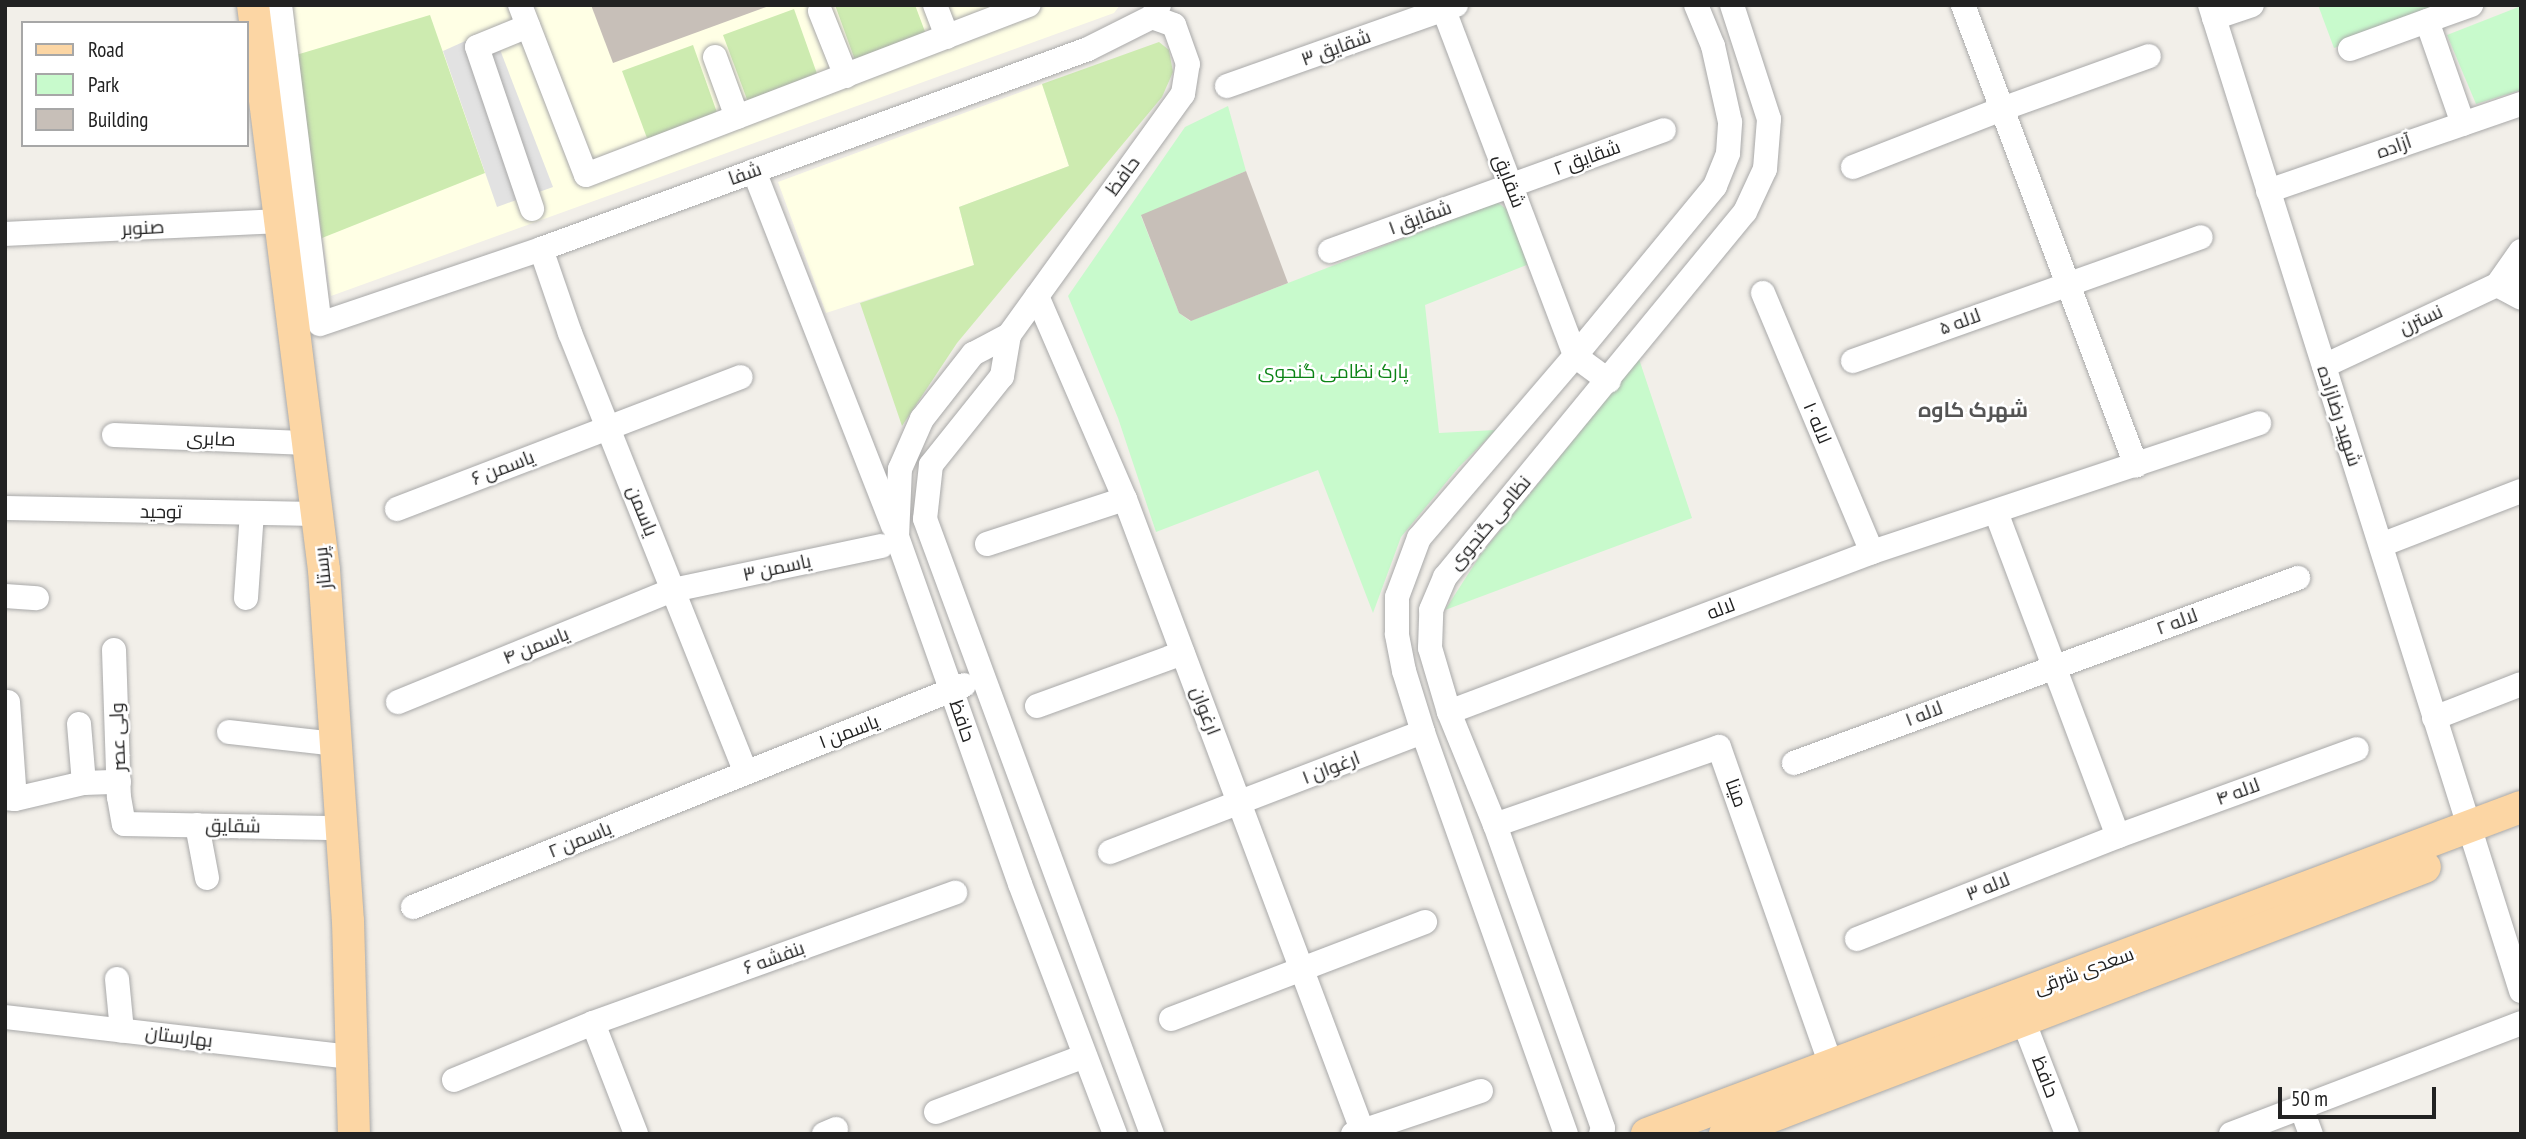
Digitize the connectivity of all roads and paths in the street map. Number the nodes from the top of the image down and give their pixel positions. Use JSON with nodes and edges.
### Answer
{"nodes":[{"id":1,"x":253,"y":5,"type":"edge"},
{"id":2,"x":280,"y":5,"type":"edge"},
{"id":3,"x":934,"y":5,"type":"edge"},
{"id":4,"x":1029,"y":5,"type":"edge"},
{"id":5,"x":1696,"y":5,"type":"edge"},
{"id":6,"x":1963,"y":5,"type":"edge"},
{"id":7,"x":2252,"y":5,"type":"edge"},
{"id":8,"x":2471,"y":5,"type":"edge"},
{"id":9,"x":1735,"y":6,"type":"edge"},
{"id":10,"x":1448,"y":7,"type":"edge"},
{"id":11,"x":820,"y":11,"type":"dead end"},
{"id":12,"x":1156,"y":11,"type":"edge"},
{"id":13,"x":2212,"y":11,"type":"edge"},
{"id":14,"x":524,"y":16,"type":"edge"},
{"id":15,"x":2427,"y":21,"type":"junction"},
{"id":16,"x":947,"y":37,"type":"junction"},
{"id":17,"x":2350,"y":49,"type":"dead end"},
{"id":18,"x":2149,"y":56,"type":"dead end"},
{"id":19,"x":715,"y":57,"type":"dead end"},
{"id":20,"x":846,"y":76,"type":"junction"},
{"id":21,"x":1227,"y":86,"type":"dead end"},
{"id":22,"x":2521,"y":104,"type":"edge"},
{"id":23,"x":2002,"y":109,"type":"junction"},
{"id":24,"x":737,"y":117,"type":"junction"},
{"id":25,"x":2463,"y":124,"type":"junction"},
{"id":26,"x":1664,"y":130,"type":"dead end"},
{"id":27,"x":1853,"y":167,"type":"dead end"},
{"id":28,"x":754,"y":171,"type":"junction"},
{"id":29,"x":1511,"y":185,"type":"junction"},
{"id":30,"x":2268,"y":191,"type":"junction"},
{"id":31,"x":532,"y":208,"type":"dead end"},
{"id":32,"x":280,"y":221,"type":"junction"},
{"id":33,"x":5,"y":234,"type":"edge"},
{"id":34,"x":2201,"y":237,"type":"dead end"},
{"id":35,"x":541,"y":249,"type":"junction"},
{"id":36,"x":1330,"y":251,"type":"dead end"},
{"id":37,"x":2521,"y":251,"type":"edge"},
{"id":38,"x":2521,"y":277,"type":"edge"},
{"id":39,"x":2067,"y":282,"type":"junction"},
{"id":40,"x":2497,"y":285,"type":"junction"},
{"id":41,"x":1763,"y":293,"type":"dead end"},
{"id":42,"x":1037,"y":296,"type":"junction"},
{"id":43,"x":2521,"y":298,"type":"edge"},
{"id":44,"x":1009,"y":335,"type":"junction"},
{"id":45,"x":1575,"y":356,"type":"junction"},
{"id":46,"x":1853,"y":361,"type":"dead end"},
{"id":47,"x":2323,"y":366,"type":"junction"},
{"id":48,"x":740,"y":377,"type":"dead end"},
{"id":49,"x":1609,"y":381,"type":"junction"},
{"id":50,"x":2259,"y":423,"type":"dead end"},
{"id":51,"x":608,"y":428,"type":"junction"},
{"id":52,"x":114,"y":435,"type":"dead end"},
{"id":53,"x":308,"y":443,"type":"junction"},
{"id":54,"x":2136,"y":466,"type":"junction"},
{"id":55,"x":2521,"y":491,"type":"edge"},
{"id":56,"x":1125,"y":499,"type":"junction"},
{"id":57,"x":5,"y":508,"type":"edge"},
{"id":58,"x":397,"y":509,"type":"dead end"},
{"id":59,"x":1996,"y":512,"type":"junction"},
{"id":60,"x":252,"y":513,"type":"junction"},
{"id":61,"x":317,"y":514,"type":"junction"},
{"id":62,"x":889,"y":541,"type":"junction"},
{"id":63,"x":987,"y":544,"type":"dead end"},
{"id":64,"x":2381,"y":545,"type":"junction"},
{"id":65,"x":1872,"y":552,"type":"junction"},
{"id":66,"x":2298,"y":578,"type":"dead end"},
{"id":67,"x":673,"y":590,"type":"junction"},
{"id":68,"x":5,"y":596,"type":"edge"},
{"id":69,"x":37,"y":598,"type":"dead end"},
{"id":70,"x":246,"y":598,"type":"dead end"},
{"id":71,"x":114,"y":650,"type":"dead end"},
{"id":72,"x":1183,"y":653,"type":"junction"},
{"id":73,"x":2055,"y":665,"type":"junction"},
{"id":74,"x":983,"y":674,"type":"junction"},
{"id":75,"x":2521,"y":684,"type":"edge"},
{"id":76,"x":952,"y":692,"type":"junction"},
{"id":77,"x":8,"y":702,"type":"dead end"},
{"id":78,"x":398,"y":702,"type":"dead end"},
{"id":79,"x":1037,"y":706,"type":"dead end"},
{"id":80,"x":1449,"y":712,"type":"junction"},
{"id":81,"x":2434,"y":718,"type":"junction"},
{"id":82,"x":79,"y":724,"type":"dead end"},
{"id":83,"x":229,"y":733,"type":"dead end"},
{"id":84,"x":1423,"y":733,"type":"junction"},
{"id":85,"x":336,"y":744,"type":"junction"},
{"id":86,"x":2357,"y":749,"type":"dead end"},
{"id":87,"x":1794,"y":763,"type":"dead end"},
{"id":88,"x":746,"y":772,"type":"junction"},
{"id":89,"x":119,"y":782,"type":"junction"},
{"id":90,"x":85,"y":783,"type":"junction"},
{"id":91,"x":10,"y":798,"type":"edge"},
{"id":92,"x":1239,"y":803,"type":"junction"},
{"id":93,"x":2521,"y":807,"type":"edge"},
{"id":94,"x":124,"y":824,"type":"joint"},
{"id":95,"x":197,"y":825,"type":"junction"},
{"id":96,"x":1495,"y":825,"type":"junction"},
{"id":97,"x":341,"y":828,"type":"junction"},
{"id":98,"x":2521,"y":830,"type":"edge"},
{"id":99,"x":2119,"y":836,"type":"junction"},
{"id":100,"x":2472,"y":837,"type":"junction"},
{"id":101,"x":1110,"y":852,"type":"dead end"},
{"id":102,"x":207,"y":878,"type":"dead end"},
{"id":103,"x":955,"y":893,"type":"dead end"},
{"id":104,"x":413,"y":907,"type":"dead end"},
{"id":105,"x":1425,"y":922,"type":"dead end"},
{"id":106,"x":1857,"y":939,"type":"dead end"},
{"id":107,"x":1302,"y":970,"type":"junction"},
{"id":108,"x":117,"y":979,"type":"dead end"},
{"id":109,"x":2521,"y":991,"type":"edge"},
{"id":110,"x":5,"y":1017,"type":"edge"},
{"id":111,"x":1171,"y":1020,"type":"dead end"},
{"id":112,"x":2023,"y":1020,"type":"junction"},
{"id":113,"x":593,"y":1023,"type":"junction"},
{"id":114,"x":2521,"y":1023,"type":"edge"},
{"id":115,"x":122,"y":1031,"type":"junction"},
{"id":116,"x":1086,"y":1056,"type":"junction"},
{"id":117,"x":352,"y":1057,"type":"junction"},
{"id":118,"x":1830,"y":1063,"type":"junction"},
{"id":119,"x":454,"y":1080,"type":"dead end"},
{"id":120,"x":1481,"y":1091,"type":"dead end"},
{"id":121,"x":2301,"y":1107,"type":"junction"},
{"id":122,"x":936,"y":1112,"type":"dead end"},
{"id":123,"x":1357,"y":1132,"type":"edge"},
{"id":124,"x":354,"y":1134,"type":"edge"},
{"id":125,"x":636,"y":1134,"type":"edge"},
{"id":126,"x":1115,"y":1134,"type":"edge"},
{"id":127,"x":1152,"y":1134,"type":"edge"},
{"id":128,"x":1566,"y":1134,"type":"edge"},
{"id":129,"x":1601,"y":1134,"type":"edge"},
{"id":130,"x":1647,"y":1134,"type":"edge"},
{"id":131,"x":1725,"y":1134,"type":"edge"},
{"id":132,"x":2067,"y":1134,"type":"edge"},
{"id":133,"x":2231,"y":1134,"type":"edge"},
{"id":134,"x":2311,"y":1134,"type":"edge"}],
"edges":[{"from":1,"to":32,"type":"main road","name":"پرستار"},
{"from":2,"to":35,"type":"street","name":"شفا"},
{"from":3,"to":16,"type":"street"},
{"from":4,"to":16,"type":"street"},
{"from":5,"to":45,"type":"street"},
{"from":6,"to":23,"type":"street"},
{"from":7,"to":13,"type":"street"},
{"from":8,"to":15,"type":"street"},
{"from":9,"to":49,"type":"street","name":"نظامی گنجوی"},
{"from":10,"to":21,"type":"street","name":"شقایق ۳"},
{"from":10,"to":29,"type":"street","name":"شقایق"},
{"from":11,"to":20,"type":"street"},
{"from":12,"to":28,"type":"street","name":"شفا"},
{"from":12,"to":42,"type":"street","name":"حافظ"},
{"from":13,"to":30,"type":"street","name":"شهید رضازاده"},
{"from":14,"to":24,"type":"street"},
{"from":14,"to":31,"type":"street"},
{"from":15,"to":17,"type":"street"},
{"from":15,"to":25,"type":"street"},
{"from":16,"to":20,"type":"street"},
{"from":18,"to":23,"type":"street"},
{"from":19,"to":24,"type":"street"},
{"from":20,"to":24,"type":"street"},
{"from":22,"to":25,"type":"street","name":"آزاده"},
{"from":23,"to":27,"type":"street"},
{"from":23,"to":39,"type":"street"},
{"from":25,"to":30,"type":"street","name":"آزاده"},
{"from":26,"to":29,"type":"street","name":"شقایق ۲"},
{"from":28,"to":35,"type":"street","name":"شفا"},
{"from":28,"to":62,"type":"street"},
{"from":29,"to":36,"type":"street","name":"شقایق ۱"},
{"from":29,"to":45,"type":"street","name":"شقایق"},
{"from":30,"to":47,"type":"street","name":"شهید رضازاده"},
{"from":32,"to":33,"type":"street","name":"صنوبر"},
{"from":32,"to":53,"type":"main road","name":"پرستار"},
{"from":34,"to":39,"type":"street","name":"لاله ۵"},
{"from":35,"to":51,"type":"street","name":"یاسمن"},
{"from":37,"to":40,"type":"street"},
{"from":38,"to":40,"type":"street","name":"نسترن"},
{"from":39,"to":46,"type":"street","name":"لاله ۵"},
{"from":39,"to":54,"type":"street"},
{"from":40,"to":43,"type":"street"},
{"from":40,"to":47,"type":"street","name":"نسترن"},
{"from":41,"to":65,"type":"street","name":"لاله ۱۰"},
{"from":42,"to":44,"type":"street","name":"حافظ"},
{"from":42,"to":56,"type":"street","name":"ارغوان"},
{"from":44,"to":62,"type":"street","name":"حافظ"},
{"from":44,"to":74,"type":"street","name":"حافظ"},
{"from":45,"to":49,"type":"street"},
{"from":45,"to":84,"type":"street"},
{"from":47,"to":64,"type":"street","name":"شهید رضازاده"},
{"from":48,"to":51,"type":"street","name":"یاسمن ۶"},
{"from":49,"to":80,"type":"street","name":"نظامی گنجوی"},
{"from":50,"to":54,"type":"street","name":"لاله"},
{"from":51,"to":58,"type":"street","name":"یاسمن ۶"},
{"from":51,"to":67,"type":"street","name":"یاسمن"},
{"from":52,"to":53,"type":"street","name":"صابری"},
{"from":53,"to":61,"type":"main road","name":"پرستار"},
{"from":54,"to":59,"type":"street","name":"لاله"},
{"from":55,"to":64,"type":"street"},
{"from":56,"to":63,"type":"street"},
{"from":56,"to":72,"type":"street","name":"ارغوان"},
{"from":57,"to":60,"type":"street","name":"توحید"},
{"from":59,"to":65,"type":"street","name":"لاله"},
{"from":59,"to":73,"type":"street"},
{"from":60,"to":61,"type":"street","name":"توحید"},
{"from":60,"to":70,"type":"street"},
{"from":61,"to":85,"type":"main road","name":"پرستار"},
{"from":62,"to":67,"type":"street","name":"یاسمن ۳"},
{"from":62,"to":76,"type":"street","name":"حافظ"},
{"from":64,"to":81,"type":"street","name":"شهید رضازاده"},
{"from":65,"to":80,"type":"street","name":"لاله"},
{"from":66,"to":73,"type":"street","name":"لاله ۲"},
{"from":67,"to":78,"type":"street","name":"یاسمن ۴"},
{"from":67,"to":88,"type":"street","name":"یاسمن"},
{"from":68,"to":69,"type":"street"},
{"from":71,"to":89,"type":"street","name":"ولی عصر"},
{"from":72,"to":79,"type":"street"},
{"from":72,"to":92,"type":"street","name":"ارغوان"},
{"from":73,"to":87,"type":"street","name":"لاله ۱"},
{"from":73,"to":99,"type":"street"},
{"from":74,"to":76,"type":"street","name":"یاسمن ۱"},
{"from":74,"to":127,"type":"street","name":"حافظ"},
{"from":75,"to":81,"type":"street"},
{"from":76,"to":88,"type":"street","name":"یاسمن ۱"},
{"from":76,"to":116,"type":"street","name":"حافظ"},
{"from":77,"to":91,"type":"street"},
{"from":80,"to":96,"type":"street","name":"نظامی گنجوی"},
{"from":81,"to":100,"type":"street","name":"شهید رضازاده"},
{"from":82,"to":90,"type":"street"},
{"from":83,"to":85,"type":"street"},
{"from":84,"to":92,"type":"street","name":"ارغوان ۱"},
{"from":84,"to":128,"type":"street"},
{"from":85,"to":97,"type":"main road","name":"پرستار"},
{"from":86,"to":99,"type":"street","name":"لاله ۴"},
{"from":88,"to":104,"type":"street","name":"یاسمن ۲"},
{"from":89,"to":90,"type":"street"},
{"from":89,"to":94,"type":"street","name":"ولی عصر"},
{"from":90,"to":91,"type":"street"},
{"from":92,"to":101,"type":"street","name":"ارغوان ۱"},
{"from":92,"to":107,"type":"street","name":"ارغوان"},
{"from":93,"to":100,"type":"main road","name":"سعدی شرقی"},
{"from":94,"to":95,"type":"street","name":"شقایق"},
{"from":95,"to":97,"type":"street","name":"شقایق"},
{"from":95,"to":102,"type":"street"},
{"from":96,"to":118,"type":"street","name":"مینا"},
{"from":96,"to":129,"type":"street","name":"نظامی گنجوی"},
{"from":97,"to":117,"type":"main road","name":"پرستار"},
{"from":98,"to":100,"type":"main road","name":"سعدی شرقی"},
{"from":99,"to":106,"type":"street","name":"لاله ۳"},
{"from":100,"to":109,"type":"street","name":"شهید رضازاده"},
{"from":100,"to":112,"type":"main road","name":"سعدی شرقی"},
{"from":100,"to":118,"type":"main road","name":"سعدی شرقی"},
{"from":103,"to":113,"type":"street","name":"بنفشه ۶"},
{"from":105,"to":107,"type":"street"},
{"from":107,"to":111,"type":"street"},
{"from":107,"to":123,"type":"street","name":"ارغوان"},
{"from":108,"to":115,"type":"street"},
{"from":110,"to":115,"type":"street","name":"بهارستان"},
{"from":112,"to":131,"type":"main road","name":"سعدی شرقی"},
{"from":112,"to":132,"type":"street","name":"حافظ"},
{"from":113,"to":119,"type":"street","name":"بنفشه ۶"},
{"from":113,"to":125,"type":"street"},
{"from":114,"to":121,"type":"street"},
{"from":115,"to":117,"type":"street","name":"بهارستان"},
{"from":116,"to":122,"type":"street"},
{"from":116,"to":126,"type":"street","name":"حافظ"},
{"from":117,"to":124,"type":"main road","name":"پرستار"},
{"from":118,"to":130,"type":"main road","name":"سعدی شرقی"},
{"from":120,"to":123,"type":"street"},
{"from":121,"to":133,"type":"street"},
{"from":121,"to":134,"type":"street"}]}
